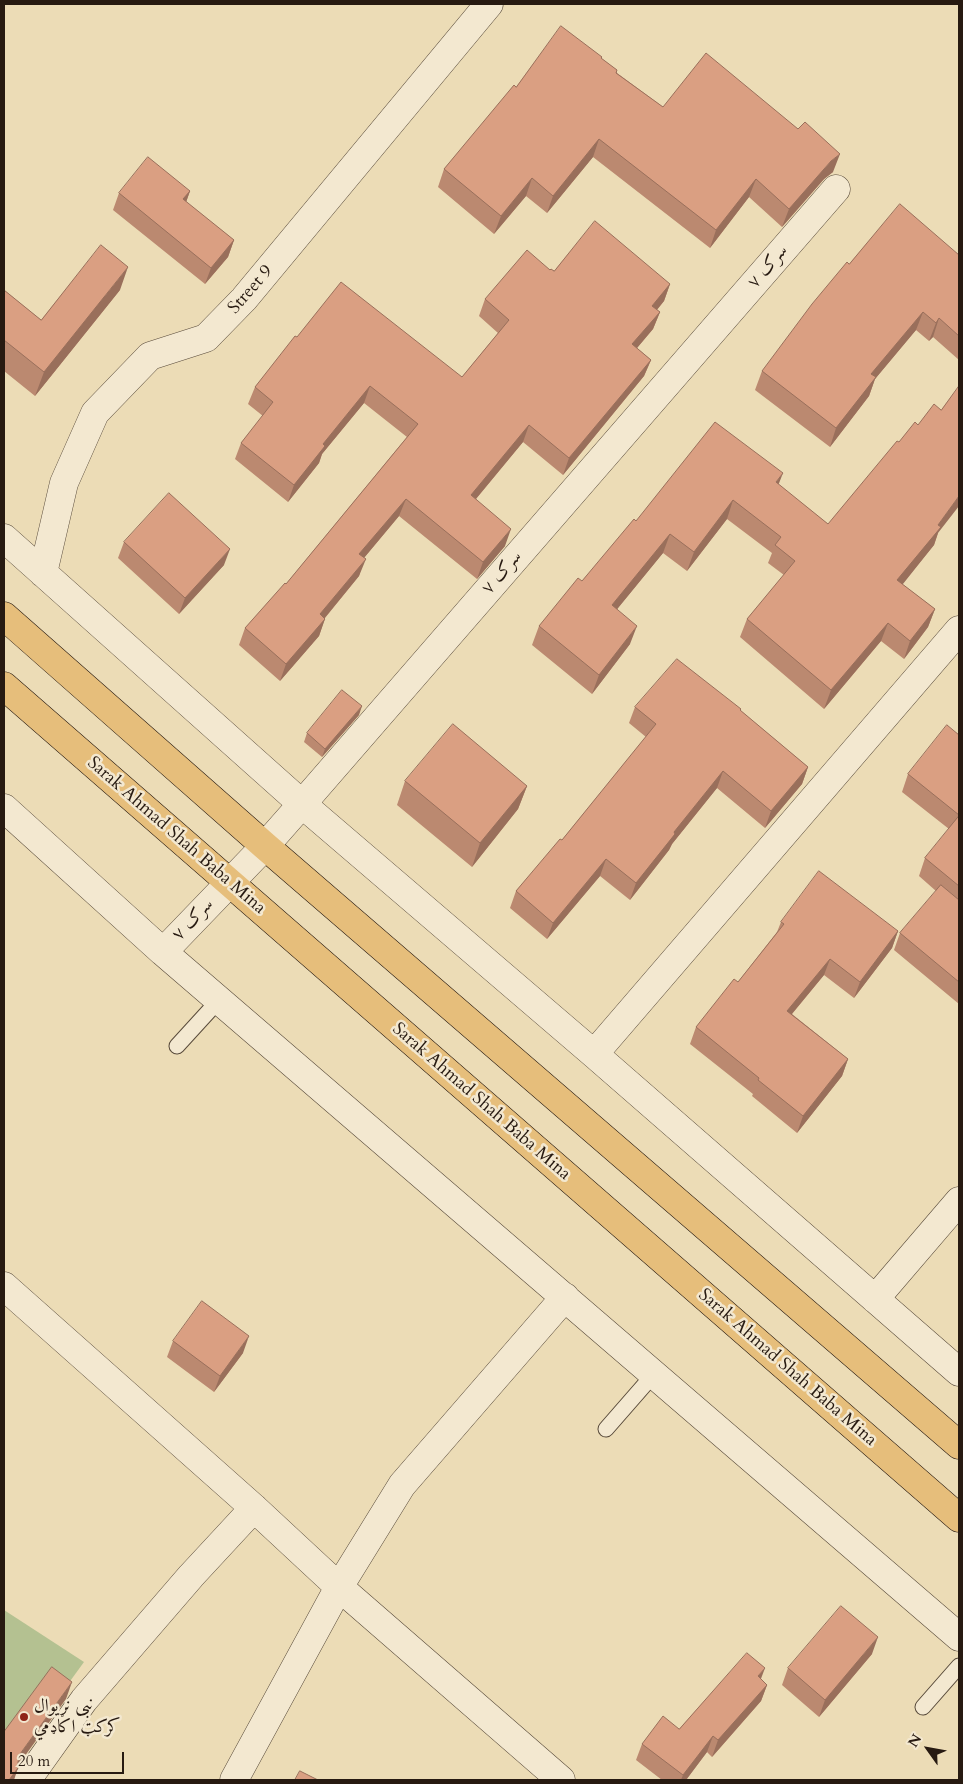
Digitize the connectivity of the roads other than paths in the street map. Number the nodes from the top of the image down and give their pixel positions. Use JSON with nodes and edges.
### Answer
{"nodes":[{"id":1,"x":489,"y":4,"type":"edge"},
{"id":2,"x":836,"y":189,"type":"dead end"},
{"id":3,"x":4,"y":538,"type":"edge"},
{"id":4,"x":43,"y":572,"type":"junction"},
{"id":5,"x":4,"y":616,"type":"edge"},
{"id":6,"x":959,"y":630,"type":"edge"},
{"id":7,"x":4,"y":686,"type":"edge"},
{"id":8,"x":302,"y":804,"type":"junction"},
{"id":9,"x":4,"y":808,"type":"edge"},
{"id":10,"x":265,"y":846,"type":"junction"},
{"id":11,"x":229,"y":883,"type":"junction"},
{"id":12,"x":163,"y":952,"type":"junction"},
{"id":13,"x":219,"y":1000,"type":"junction"},
{"id":14,"x":177,"y":1046,"type":"dead end"},
{"id":15,"x":594,"y":1054,"type":"junction"},
{"id":16,"x":959,"y":1201,"type":"edge"},
{"id":17,"x":4,"y":1286,"type":"edge"},
{"id":18,"x":565,"y":1297,"type":"junction"},
{"id":19,"x":875,"y":1299,"type":"junction"},
{"id":20,"x":959,"y":1372,"type":"edge"},
{"id":21,"x":654,"y":1374,"type":"junction"},
{"id":22,"x":606,"y":1429,"type":"dead end"},
{"id":23,"x":959,"y":1445,"type":"edge"},
{"id":24,"x":254,"y":1508,"type":"junction"},
{"id":25,"x":959,"y":1518,"type":"edge"},
{"id":26,"x":339,"y":1587,"type":"junction"},
{"id":27,"x":959,"y":1637,"type":"edge"},
{"id":28,"x":959,"y":1666,"type":"edge"},
{"id":29,"x":923,"y":1706,"type":"dead end"},
{"id":30,"x":27,"y":1780,"type":"edge"},
{"id":31,"x":234,"y":1780,"type":"edge"},
{"id":32,"x":561,"y":1780,"type":"edge"}],
"edges":[{"from":1,"to":4,"type":"street","name":"Street 9"},
{"from":2,"to":8,"type":"street","name":"سرک ۷"},
{"from":3,"to":4,"type":"street"},
{"from":4,"to":8,"type":"street"},
{"from":5,"to":10,"type":"highway"},
{"from":6,"to":15,"type":"street"},
{"from":7,"to":11,"type":"highway","name":"Sarak Ahmad Shah Baba Mina"},
{"from":8,"to":10,"type":"street","name":"سرک ۷"},
{"from":8,"to":15,"type":"street"},
{"from":9,"to":12,"type":"street"},
{"from":10,"to":11,"type":"street","name":"سرک ۷"},
{"from":10,"to":23,"type":"highway"},
{"from":11,"to":12,"type":"street","name":"سرک ۷"},
{"from":11,"to":25,"type":"highway","name":"Sarak Ahmad Shah Baba Mina"},
{"from":12,"to":13,"type":"street"},
{"from":13,"to":14,"type":"lane"},
{"from":13,"to":18,"type":"street"},
{"from":15,"to":19,"type":"street"},
{"from":16,"to":19,"type":"street"},
{"from":17,"to":24,"type":"street"},
{"from":18,"to":21,"type":"street"},
{"from":18,"to":26,"type":"street"},
{"from":19,"to":20,"type":"street"},
{"from":21,"to":22,"type":"lane"},
{"from":21,"to":27,"type":"street"},
{"from":24,"to":26,"type":"street"},
{"from":24,"to":30,"type":"street"},
{"from":26,"to":31,"type":"street"},
{"from":26,"to":32,"type":"street"},
{"from":28,"to":29,"type":"lane"}]}
